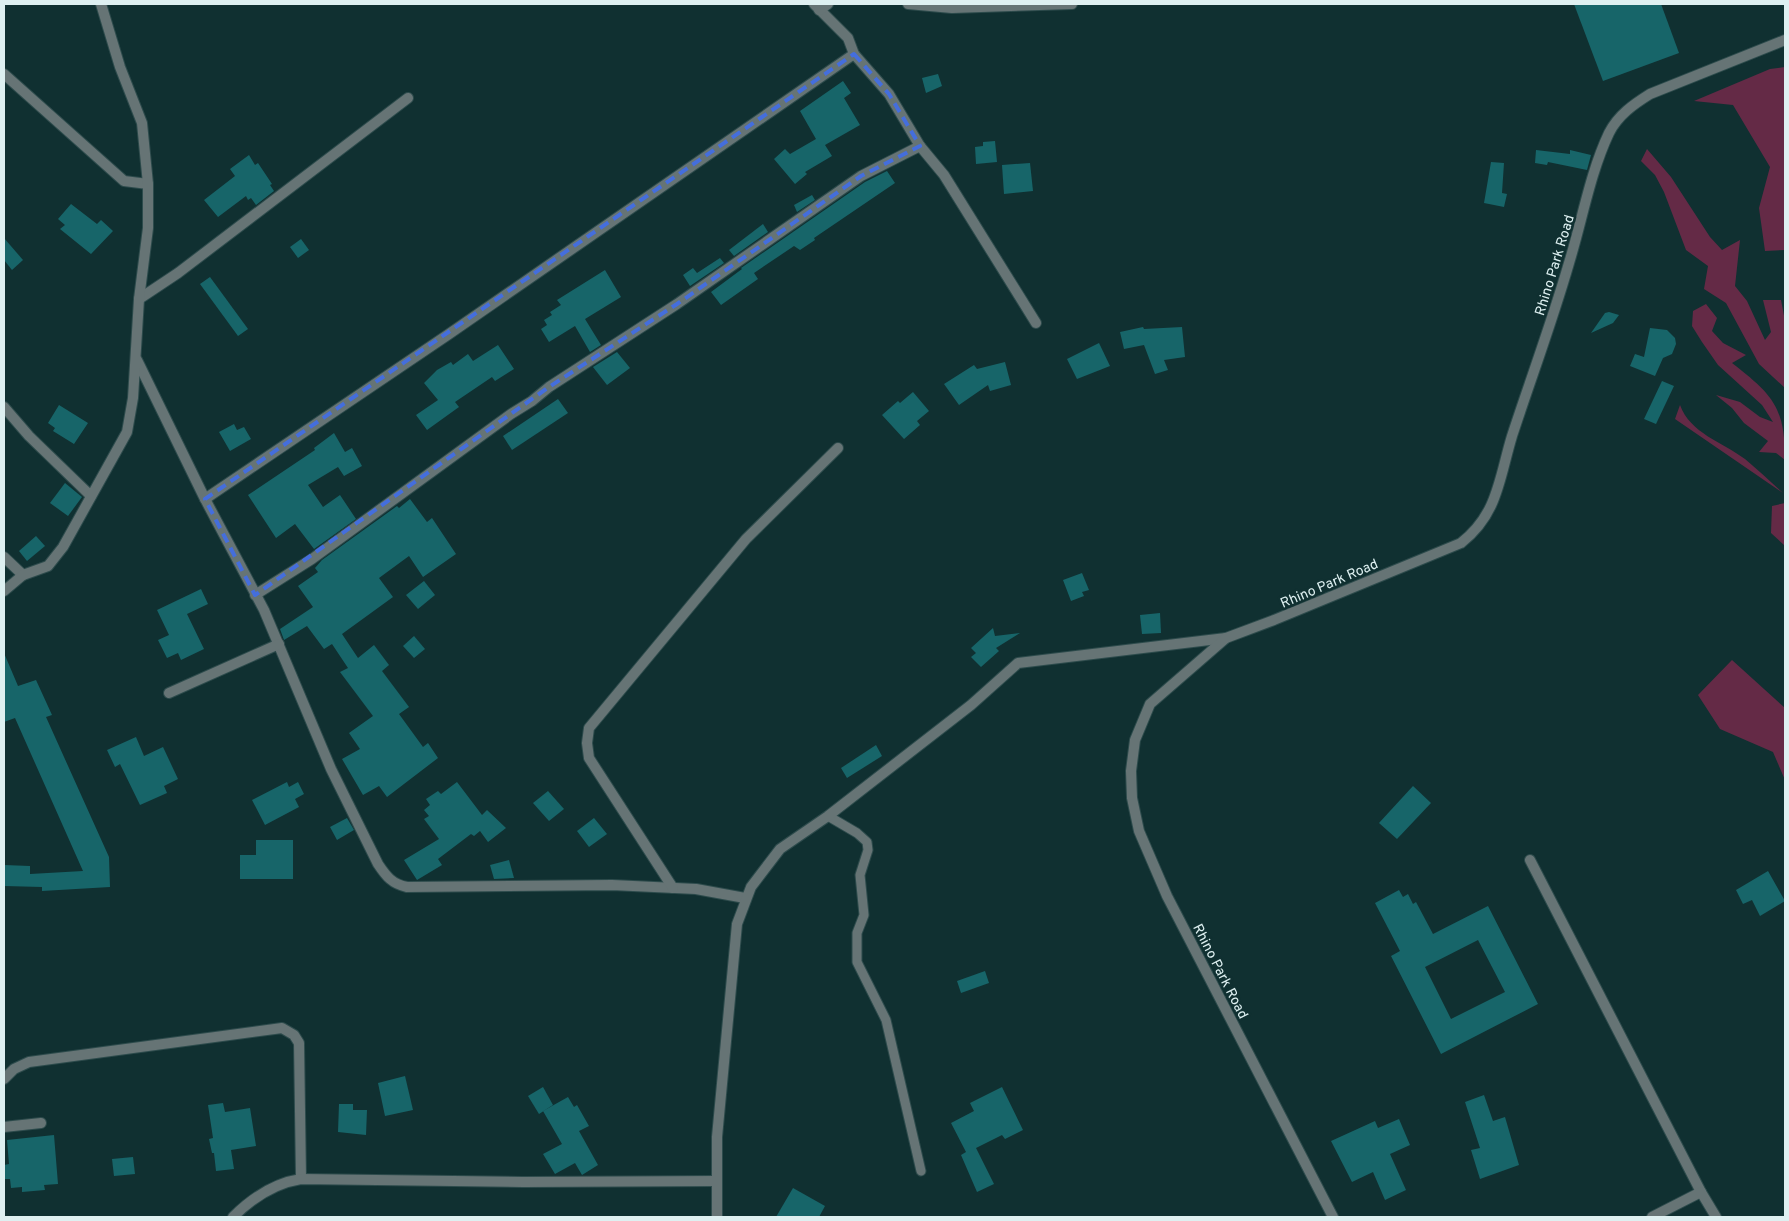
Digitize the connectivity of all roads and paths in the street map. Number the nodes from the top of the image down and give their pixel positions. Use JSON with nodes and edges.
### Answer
{"nodes":[{"id":1,"x":101,"y":4,"type":"edge"},
{"id":2,"x":828,"y":4,"type":"edge"},
{"id":3,"x":908,"y":4,"type":"edge"},
{"id":4,"x":1072,"y":4,"type":"edge"},
{"id":5,"x":816,"y":7,"type":"edge"},
{"id":6,"x":1785,"y":40,"type":"edge"},
{"id":7,"x":854,"y":54,"type":"junction"},
{"id":8,"x":4,"y":74,"type":"edge"},
{"id":9,"x":408,"y":98,"type":"dead end"},
{"id":10,"x":920,"y":146,"type":"junction"},
{"id":11,"x":148,"y":184,"type":"junction"},
{"id":12,"x":139,"y":299,"type":"junction"},
{"id":13,"x":1036,"y":323,"type":"dead end"},
{"id":14,"x":137,"y":360,"type":"junction"},
{"id":15,"x":4,"y":407,"type":"edge"},
{"id":16,"x":838,"y":448,"type":"dead end"},
{"id":17,"x":91,"y":496,"type":"junction"},
{"id":18,"x":205,"y":499,"type":"junction"},
{"id":19,"x":4,"y":557,"type":"edge"},
{"id":20,"x":23,"y":575,"type":"junction"},
{"id":21,"x":4,"y":591,"type":"edge"},
{"id":22,"x":255,"y":595,"type":"junction"},
{"id":23,"x":1226,"y":638,"type":"junction"},
{"id":24,"x":279,"y":644,"type":"junction"},
{"id":25,"x":169,"y":693,"type":"dead end"},
{"id":26,"x":828,"y":816,"type":"junction"},
{"id":27,"x":1530,"y":860,"type":"dead end"},
{"id":28,"x":673,"y":888,"type":"junction"},
{"id":29,"x":745,"y":898,"type":"junction"},
{"id":30,"x":4,"y":1079,"type":"edge"},
{"id":31,"x":41,"y":1123,"type":"dead end"},
{"id":32,"x":4,"y":1126,"type":"edge"},
{"id":33,"x":921,"y":1171,"type":"dead end"},
{"id":34,"x":301,"y":1179,"type":"junction"},
{"id":35,"x":717,"y":1180,"type":"junction"},
{"id":36,"x":1701,"y":1192,"type":"junction"},
{"id":37,"x":233,"y":1217,"type":"edge"},
{"id":38,"x":717,"y":1217,"type":"edge"},
{"id":39,"x":1333,"y":1217,"type":"edge"},
{"id":40,"x":1652,"y":1217,"type":"edge"},
{"id":41,"x":1716,"y":1217,"type":"edge"}],
"edges":[{"from":1,"to":11,"type":"street"},
{"from":2,"to":5,"type":"street"},
{"from":3,"to":4,"type":"street"},
{"from":5,"to":7,"type":"street"},
{"from":6,"to":23,"type":"street","name":"Rhino Park Road"},
{"from":7,"to":10,"type":"street"},
{"from":7,"to":18,"type":"street"},
{"from":8,"to":11,"type":"street"},
{"from":9,"to":12,"type":"street"},
{"from":10,"to":13,"type":"street"},
{"from":10,"to":22,"type":"street"},
{"from":11,"to":12,"type":"street"},
{"from":12,"to":14,"type":"street"},
{"from":14,"to":17,"type":"street"},
{"from":14,"to":18,"type":"street"},
{"from":15,"to":17,"type":"street"},
{"from":16,"to":28,"type":"street"},
{"from":17,"to":20,"type":"street"},
{"from":18,"to":22,"type":"street"},
{"from":19,"to":20,"type":"street"},
{"from":20,"to":21,"type":"street"},
{"from":22,"to":24,"type":"street"},
{"from":23,"to":26,"type":"street"},
{"from":23,"to":39,"type":"street","name":"Rhino Park Road"},
{"from":24,"to":25,"type":"street"},
{"from":24,"to":28,"type":"street"},
{"from":26,"to":29,"type":"street"},
{"from":26,"to":33,"type":"lane"},
{"from":27,"to":36,"type":"street"},
{"from":28,"to":29,"type":"street"},
{"from":29,"to":35,"type":"street"},
{"from":30,"to":34,"type":"street"},
{"from":31,"to":32,"type":"street"},
{"from":34,"to":35,"type":"street"},
{"from":34,"to":37,"type":"street"},
{"from":35,"to":38,"type":"street"},
{"from":36,"to":40,"type":"street"},
{"from":36,"to":41,"type":"street"}]}
